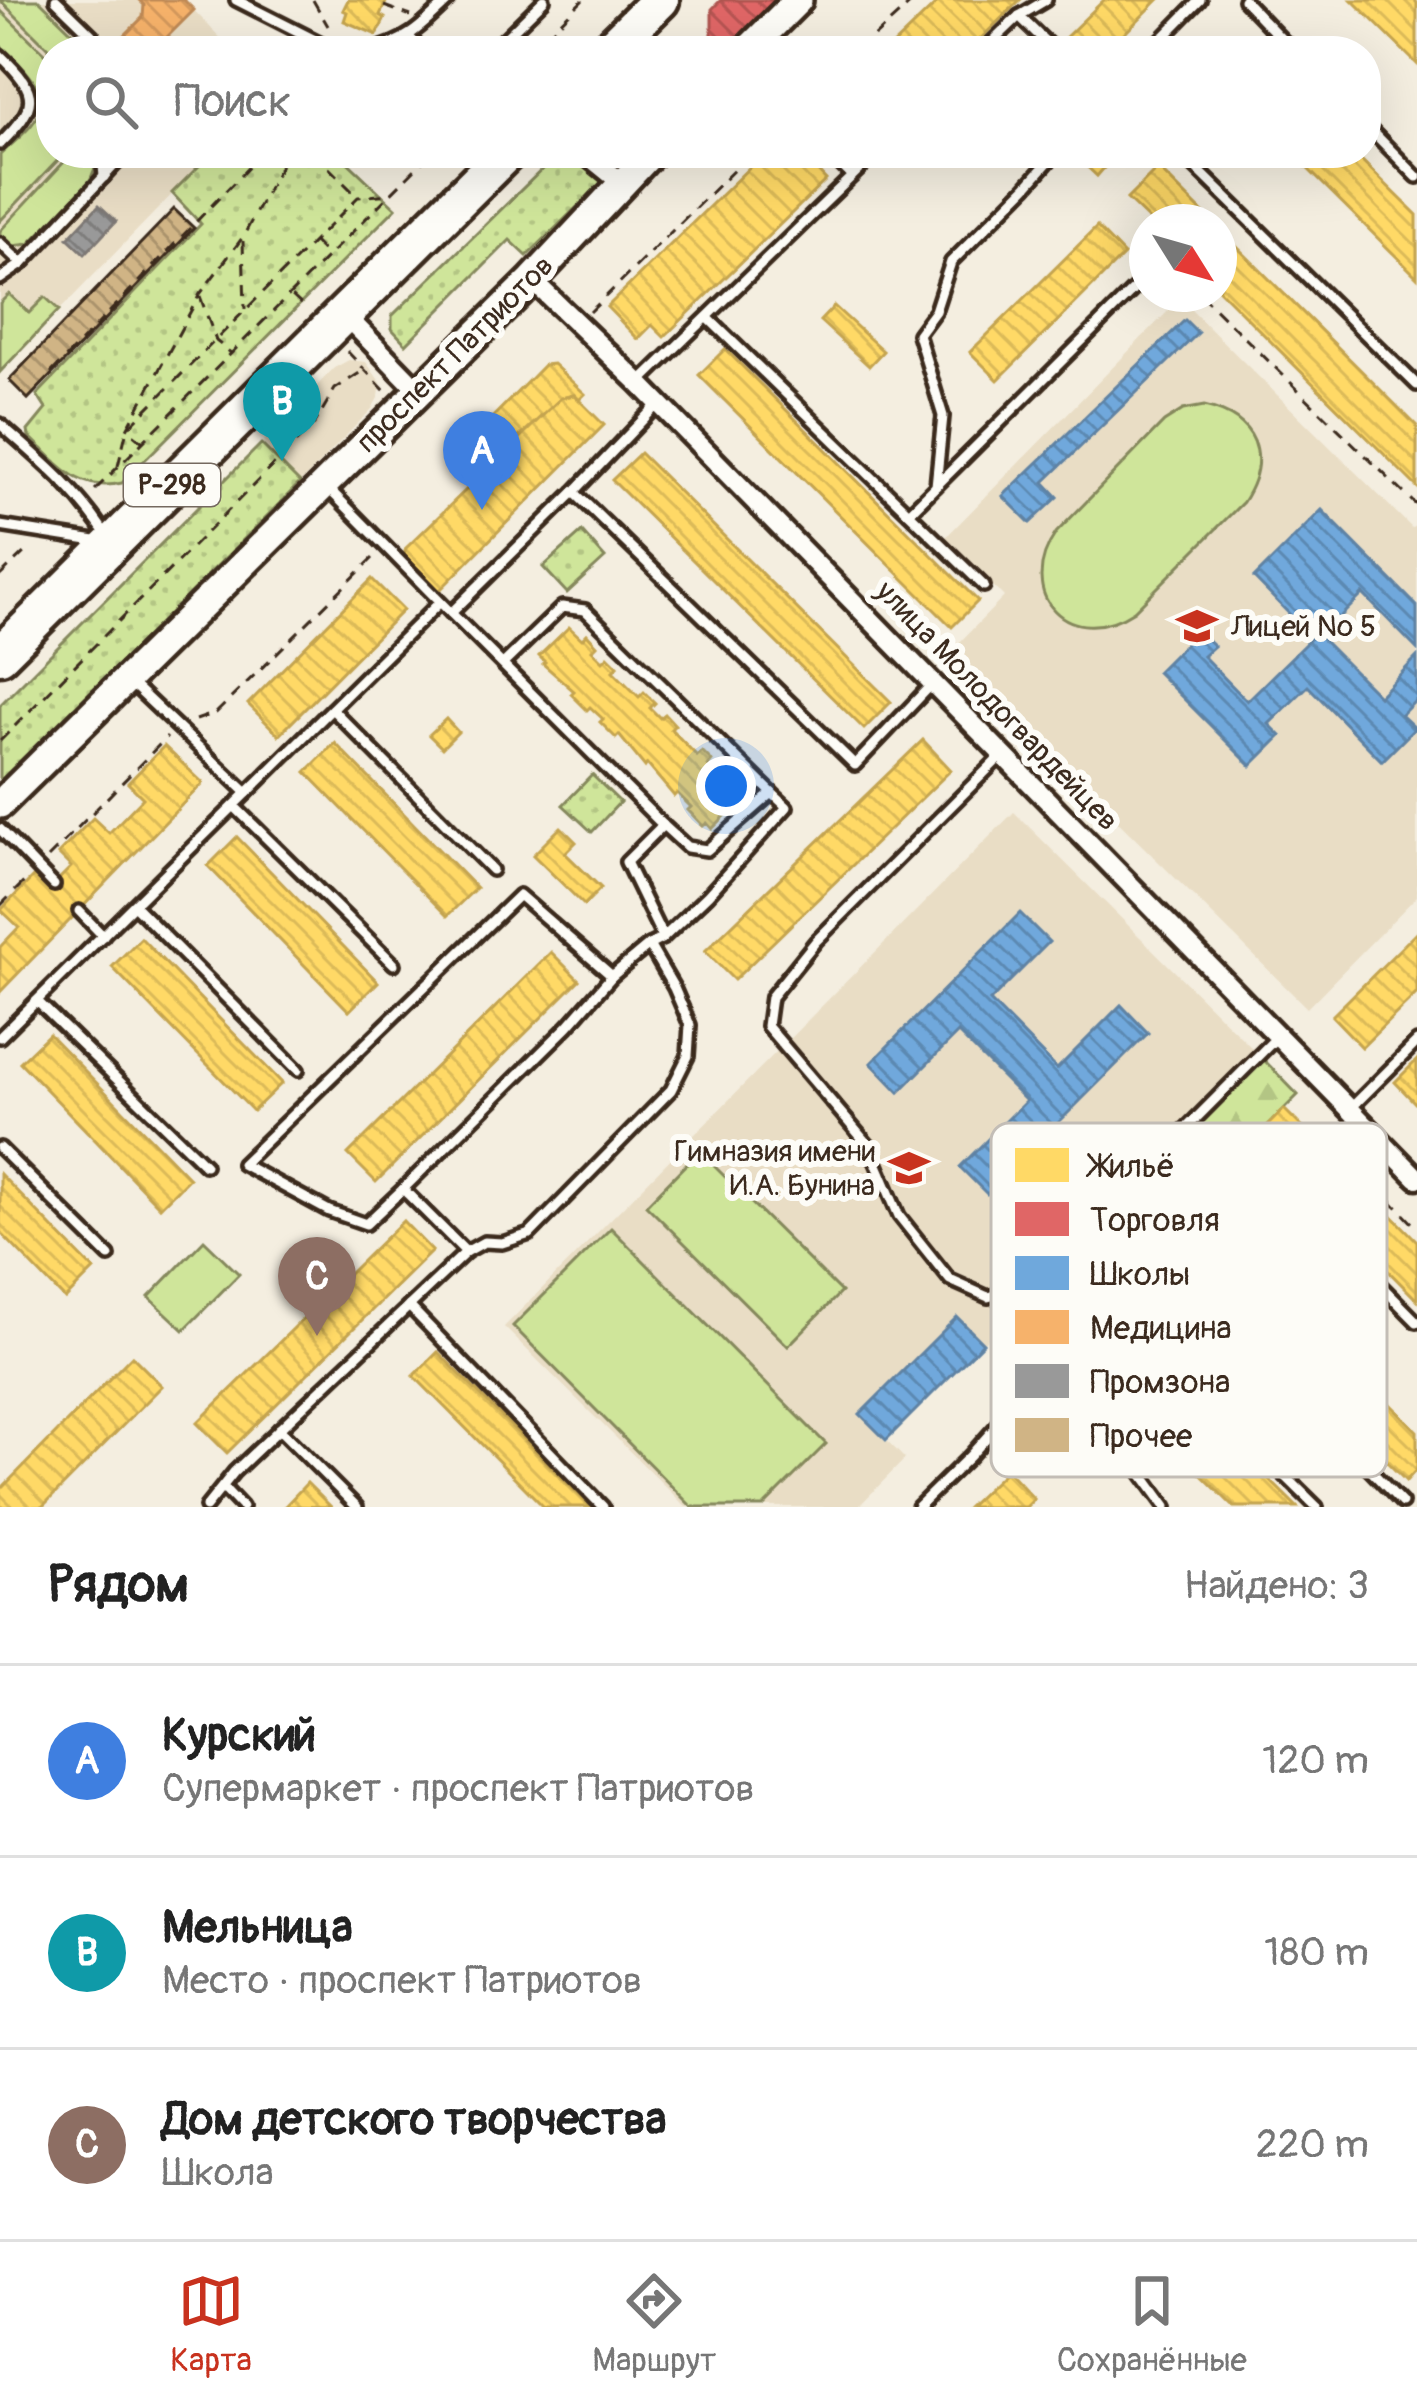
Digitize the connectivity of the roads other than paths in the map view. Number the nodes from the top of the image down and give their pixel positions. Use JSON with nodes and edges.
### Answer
{"nodes":[{"id":1,"x":56,"y":0,"type":"edge"},
{"id":2,"x":236,"y":0,"type":"edge"},
{"id":3,"x":449,"y":0,"type":"edge"},
{"id":4,"x":544,"y":0,"type":"edge"},
{"id":5,"x":660,"y":0,"type":"edge"},
{"id":6,"x":798,"y":0,"type":"edge"},
{"id":7,"x":1046,"y":0,"type":"edge"},
{"id":8,"x":1200,"y":0,"type":"edge"},
{"id":9,"x":1244,"y":0,"type":"edge"},
{"id":10,"x":1019,"y":16,"type":"junction"},
{"id":11,"x":93,"y":36,"type":"edge"},
{"id":12,"x":307,"y":36,"type":"edge"},
{"id":13,"x":410,"y":36,"type":"edge"},
{"id":14,"x":507,"y":36,"type":"edge"},
{"id":15,"x":624,"y":36,"type":"edge"},
{"id":16,"x":762,"y":36,"type":"edge"},
{"id":17,"x":998,"y":36,"type":"edge"},
{"id":18,"x":1039,"y":36,"type":"edge"},
{"id":19,"x":1165,"y":36,"type":"edge"},
{"id":20,"x":1279,"y":36,"type":"edge"},
{"id":21,"x":0,"y":56,"type":"edge"},
{"id":22,"x":1381,"y":140,"type":"edge"},
{"id":23,"x":0,"y":144,"type":"edge"},
{"id":24,"x":103,"y":168,"type":"edge"},
{"id":25,"x":113,"y":168,"type":"edge"},
{"id":26,"x":491,"y":168,"type":"edge"},
{"id":27,"x":603,"y":168,"type":"edge"},
{"id":28,"x":636,"y":168,"type":"edge"},
{"id":29,"x":844,"y":168,"type":"edge"},
{"id":30,"x":860,"y":168,"type":"edge"},
{"id":31,"x":1043,"y":168,"type":"edge"},
{"id":32,"x":1196,"y":168,"type":"edge"},
{"id":33,"x":852,"y":176,"type":"junction"},
{"id":34,"x":1417,"y":177,"type":"edge"},
{"id":35,"x":104,"y":178,"type":"junction"},
{"id":36,"x":622,"y":184,"type":"junction"},
{"id":37,"x":0,"y":243,"type":"edge"},
{"id":38,"x":22,"y":264,"type":"junction"},
{"id":39,"x":0,"y":279,"type":"edge"},
{"id":40,"x":532,"y":280,"type":"junction"},
{"id":41,"x":1129,"y":294,"type":"edge"},
{"id":42,"x":344,"y":314,"type":"junction"},
{"id":43,"x":708,"y":318,"type":"junction"},
{"id":44,"x":639,"y":382,"type":"junction"},
{"id":45,"x":1417,"y":385,"type":"edge"},
{"id":46,"x":418,"y":391,"type":"junction"},
{"id":47,"x":659,"y":403,"type":"junction"},
{"id":48,"x":0,"y":424,"type":"edge"},
{"id":49,"x":324,"y":484,"type":"junction"},
{"id":50,"x":937,"y":486,"type":"junction"},
{"id":51,"x":574,"y":492,"type":"junction"},
{"id":52,"x":909,"y":513,"type":"junction"},
{"id":53,"x":0,"y":526,"type":"edge"},
{"id":54,"x":112,"y":544,"type":"junction"},
{"id":55,"x":984,"y":586,"type":"dead end"},
{"id":56,"x":439,"y":603,"type":"junction"},
{"id":57,"x":451,"y":614,"type":"junction"},
{"id":58,"x":0,"y":656,"type":"edge"},
{"id":59,"x":504,"y":664,"type":"junction"},
{"id":60,"x":127,"y":679,"type":"junction"},
{"id":61,"x":933,"y":683,"type":"junction"},
{"id":62,"x":332,"y":709,"type":"junction"},
{"id":63,"x":1003,"y":754,"type":"junction"},
{"id":64,"x":247,"y":793,"type":"junction"},
{"id":65,"x":772,"y":793,"type":"junction"},
{"id":66,"x":0,"y":804,"type":"edge"},
{"id":67,"x":234,"y":806,"type":"junction"},
{"id":68,"x":663,"y":825,"type":"junction"},
{"id":69,"x":0,"y":829,"type":"edge"},
{"id":70,"x":492,"y":870,"type":"dead end"},
{"id":71,"x":54,"y":884,"type":"dead end"},
{"id":72,"x":134,"y":905,"type":"junction"},
{"id":73,"x":79,"y":911,"type":"dead end"},
{"id":74,"x":103,"y":936,"type":"junction"},
{"id":75,"x":663,"y":938,"type":"junction"},
{"id":76,"x":649,"y":945,"type":"junction"},
{"id":77,"x":394,"y":964,"type":"dead end"},
{"id":78,"x":612,"y":976,"type":"junction"},
{"id":79,"x":37,"y":1001,"type":"junction"},
{"id":80,"x":1278,"y":1036,"type":"junction"},
{"id":81,"x":0,"y":1037,"type":"edge"},
{"id":82,"x":1417,"y":1042,"type":"edge"},
{"id":83,"x":298,"y":1070,"type":"dead end"},
{"id":84,"x":1355,"y":1115,"type":"junction"},
{"id":85,"x":1191,"y":1123,"type":"edge"},
{"id":86,"x":1347,"y":1123,"type":"edge"},
{"id":87,"x":1363,"y":1123,"type":"edge"},
{"id":88,"x":1387,"y":1147,"type":"edge"},
{"id":89,"x":0,"y":1148,"type":"edge"},
{"id":90,"x":205,"y":1165,"type":"dead end"},
{"id":91,"x":1417,"y":1178,"type":"edge"},
{"id":92,"x":403,"y":1189,"type":"junction"},
{"id":93,"x":466,"y":1252,"type":"junction"},
{"id":94,"x":109,"y":1256,"type":"dead end"},
{"id":95,"x":1387,"y":1292,"type":"edge"},
{"id":96,"x":991,"y":1296,"type":"edge"},
{"id":97,"x":409,"y":1306,"type":"junction"},
{"id":98,"x":1417,"y":1322,"type":"edge"},
{"id":99,"x":279,"y":1429,"type":"junction"},
{"id":100,"x":991,"y":1433,"type":"edge"},
{"id":101,"x":1144,"y":1477,"type":"edge"},
{"id":102,"x":1286,"y":1477,"type":"edge"},
{"id":103,"x":1377,"y":1477,"type":"edge"},
{"id":104,"x":223,"y":1487,"type":"junction"},
{"id":105,"x":1402,"y":1503,"type":"dead end"},
{"id":106,"x":206,"y":1507,"type":"edge"},
{"id":107,"x":242,"y":1507,"type":"edge"},
{"id":108,"x":357,"y":1507,"type":"edge"},
{"id":109,"x":603,"y":1507,"type":"edge"},
{"id":110,"x":918,"y":1507,"type":"edge"},
{"id":111,"x":1166,"y":1507,"type":"edge"},
{"id":112,"x":1317,"y":1507,"type":"edge"}],
"edges":[{"from":1,"to":11,"type":"lane"},
{"from":2,"to":12,"type":"lane"},
{"from":3,"to":13,"type":"lane"},
{"from":4,"to":14,"type":"lane"},
{"from":5,"to":15,"type":"highway"},
{"from":6,"to":16,"type":"street"},
{"from":7,"to":10,"type":"lane"},
{"from":8,"to":19,"type":"lane"},
{"from":9,"to":20,"type":"lane"},
{"from":10,"to":17,"type":"lane"},
{"from":10,"to":18,"type":"lane"},
{"from":21,"to":23,"type":"lane"},
{"from":22,"to":34,"type":"lane"},
{"from":24,"to":35,"type":"lane"},
{"from":25,"to":35,"type":"lane"},
{"from":26,"to":42,"type":"highway","number":"Р-298"},
{"from":27,"to":36,"type":"street"},
{"from":28,"to":36,"type":"street","name":"проспект Патриотов"},
{"from":29,"to":33,"type":"lane"},
{"from":30,"to":33,"type":"lane"},
{"from":31,"to":50,"type":"lane"},
{"from":32,"to":45,"type":"lane"},
{"from":33,"to":43,"type":"lane"},
{"from":35,"to":38,"type":"lane"},
{"from":36,"to":40,"type":"street","name":"проспект Патриотов"},
{"from":37,"to":38,"type":"lane"},
{"from":38,"to":39,"type":"lane"},
{"from":40,"to":44,"type":"street","name":"улица Молодогвардейцев"},
{"from":40,"to":46,"type":"street","name":"проспект Патриотов"},
{"from":41,"to":50,"type":"lane"},
{"from":42,"to":46,"type":"street"},
{"from":42,"to":54,"type":"highway","number":"Р-298"},
{"from":43,"to":44,"type":"lane"},
{"from":43,"to":52,"type":"lane"},
{"from":44,"to":47,"type":"street","name":"улица Молодогвардейцев"},
{"from":46,"to":49,"type":"street","name":"проспект Патриотов"},
{"from":47,"to":51,"type":"lane"},
{"from":47,"to":61,"type":"street","name":"улица Молодогвардейцев"},
{"from":48,"to":54,"type":"lane"},
{"from":49,"to":56,"type":"lane"},
{"from":49,"to":60,"type":"street","name":"проспект Патриотов"},
{"from":50,"to":52,"type":"lane"},
{"from":51,"to":57,"type":"lane"},
{"from":51,"to":61,"type":"lane"},
{"from":52,"to":55,"type":"lane"},
{"from":53,"to":54,"type":"lane"},
{"from":54,"to":58,"type":"highway","number":"Р-298"},
{"from":56,"to":57,"type":"lane"},
{"from":56,"to":62,"type":"lane"},
{"from":57,"to":59,"type":"lane"},
{"from":59,"to":65,"type":"lane"},
{"from":59,"to":68,"type":"lane"},
{"from":60,"to":64,"type":"lane"},
{"from":60,"to":66,"type":"street","name":"проспект Патриотов"},
{"from":61,"to":63,"type":"street","name":"улица Молодогвардейцев"},
{"from":62,"to":64,"type":"lane"},
{"from":62,"to":70,"type":"lane"},
{"from":63,"to":80,"type":"street","name":"улица Молодогвардейцев"},
{"from":63,"to":96,"type":"lane"},
{"from":64,"to":67,"type":"lane"},
{"from":65,"to":68,"type":"lane"},
{"from":65,"to":75,"type":"lane"},
{"from":67,"to":72,"type":"lane"},
{"from":67,"to":77,"type":"lane"},
{"from":68,"to":75,"type":"lane"},
{"from":69,"to":71,"type":"lane"},
{"from":72,"to":74,"type":"lane"},
{"from":72,"to":83,"type":"lane"},
{"from":73,"to":74,"type":"lane"},
{"from":74,"to":79,"type":"lane"},
{"from":75,"to":76,"type":"lane"},
{"from":76,"to":78,"type":"lane"},
{"from":76,"to":93,"type":"lane"},
{"from":78,"to":92,"type":"lane"},
{"from":78,"to":92,"type":"lane"},
{"from":79,"to":81,"type":"lane"},
{"from":79,"to":90,"type":"lane"},
{"from":80,"to":84,"type":"street","name":"улица Молодогвардейцев"},
{"from":80,"to":85,"type":"lane"},
{"from":82,"to":84,"type":"lane"},
{"from":84,"to":86,"type":"lane"},
{"from":84,"to":87,"type":"street","name":"улица Молодогвардейцев"},
{"from":88,"to":91,"type":"street","name":"улица Молодогвардейцев"},
{"from":89,"to":94,"type":"lane"},
{"from":92,"to":93,"type":"lane"},
{"from":93,"to":97,"type":"lane"},
{"from":95,"to":98,"type":"lane"},
{"from":97,"to":99,"type":"lane"},
{"from":97,"to":109,"type":"lane"},
{"from":99,"to":104,"type":"lane"},
{"from":99,"to":108,"type":"lane"},
{"from":100,"to":110,"type":"lane"},
{"from":101,"to":111,"type":"lane"},
{"from":102,"to":112,"type":"lane"},
{"from":103,"to":105,"type":"lane"},
{"from":104,"to":106,"type":"lane"},
{"from":104,"to":107,"type":"lane"}]}
